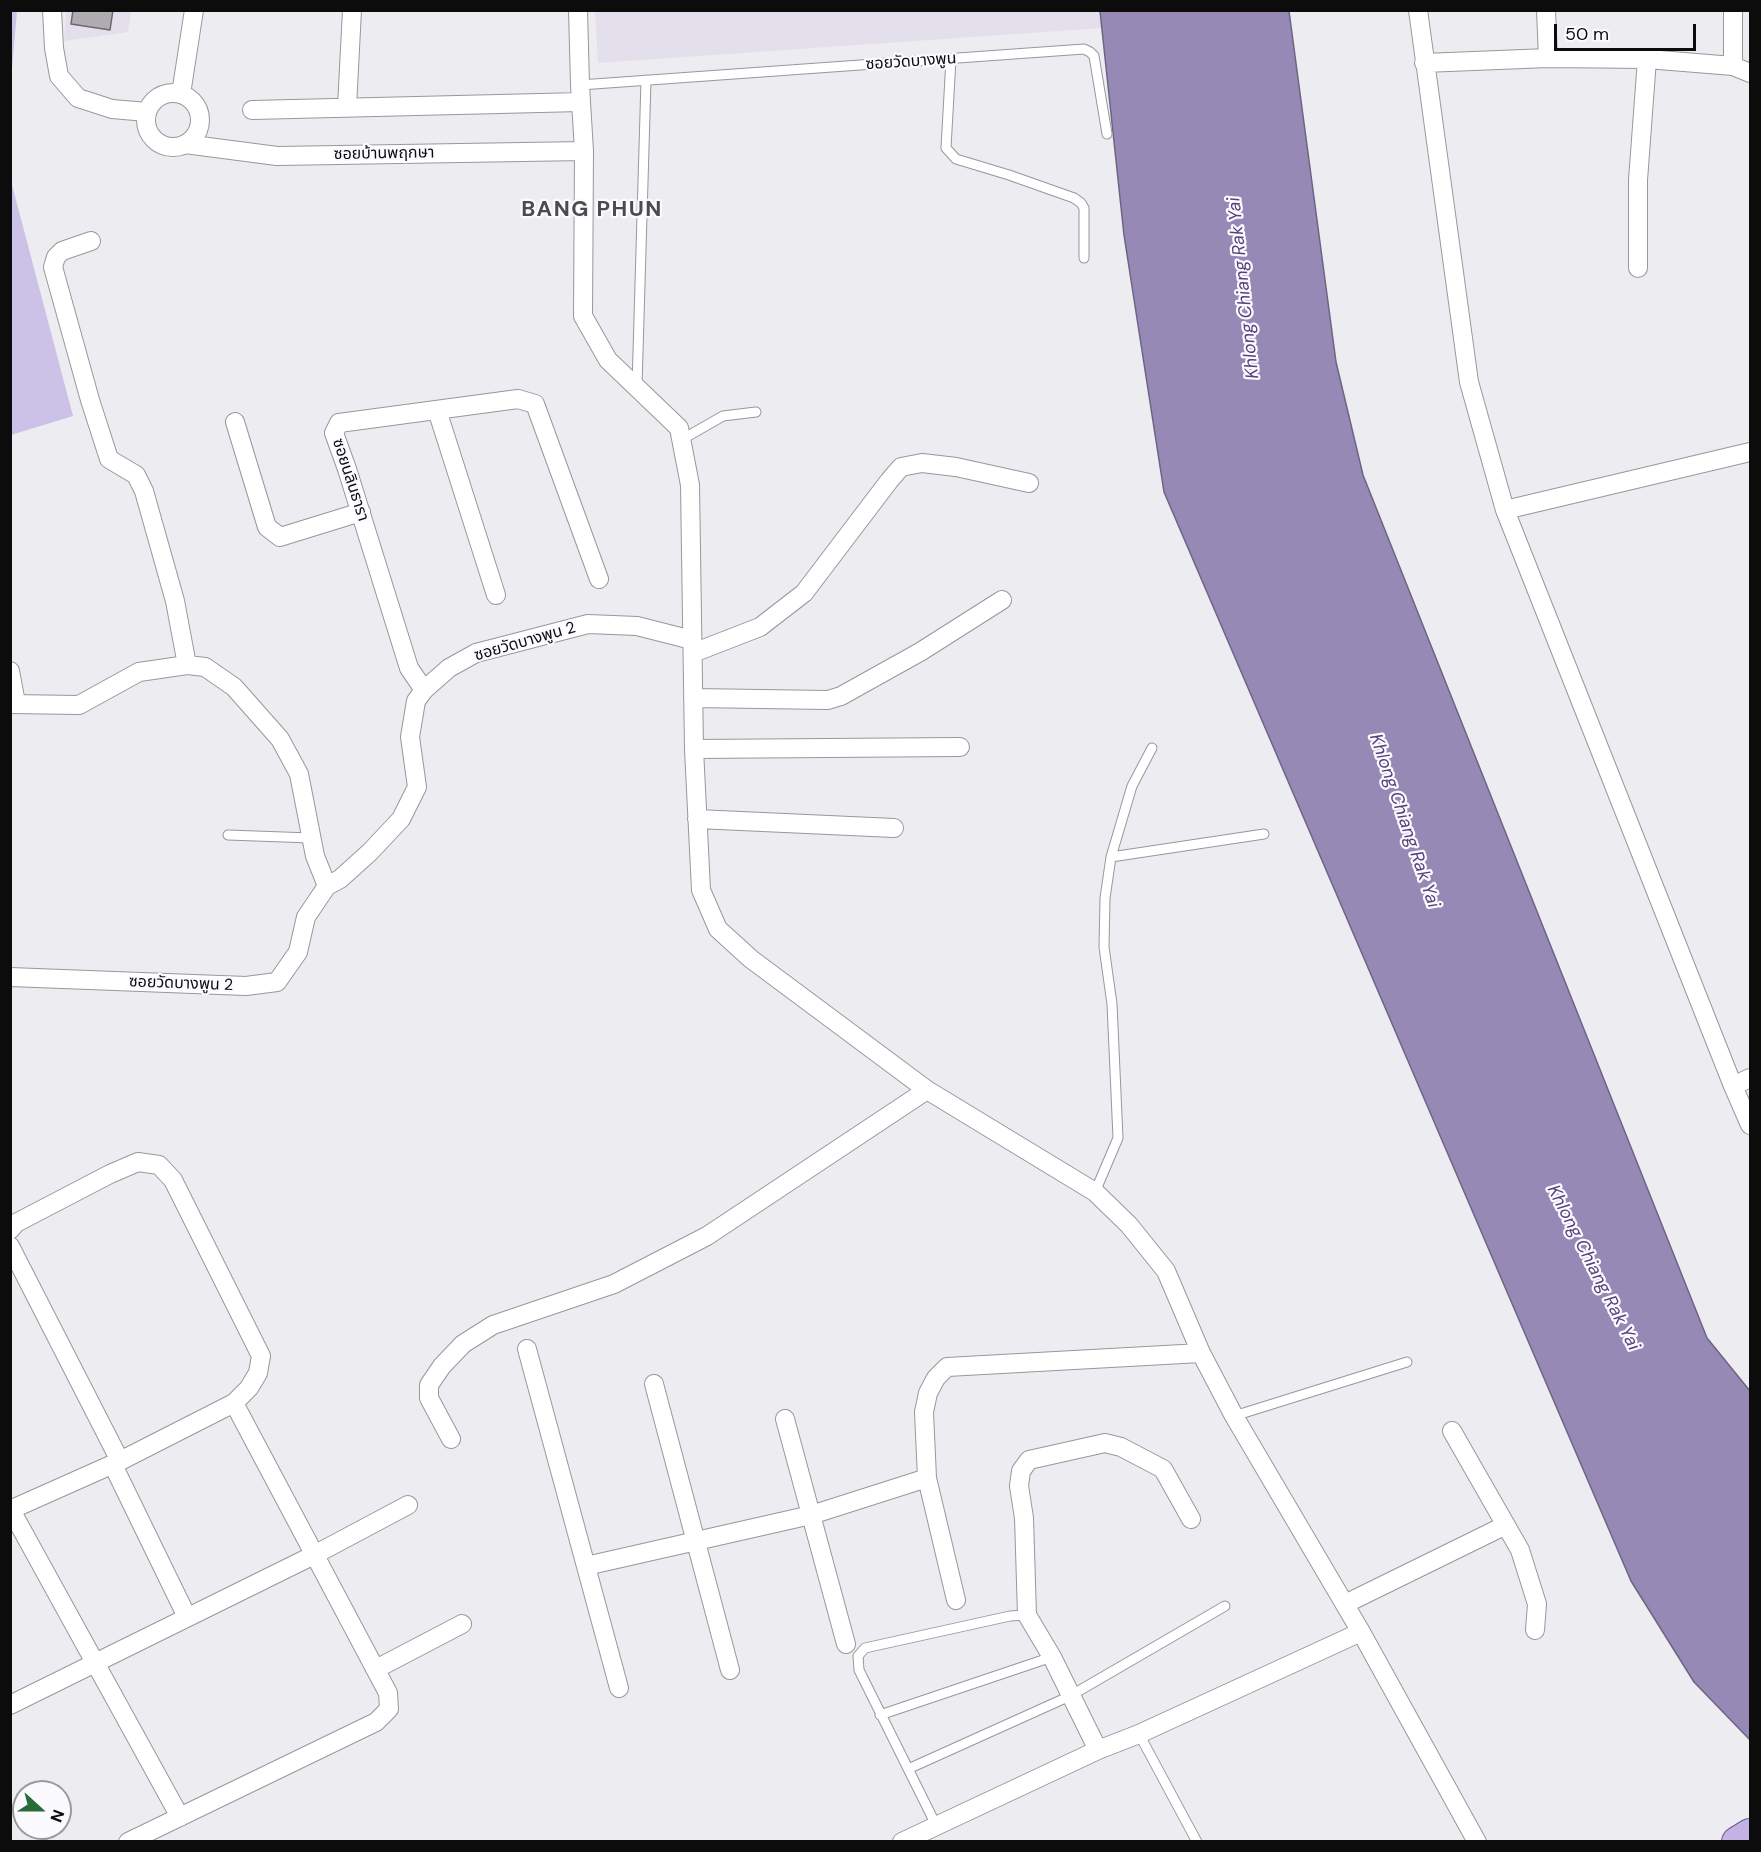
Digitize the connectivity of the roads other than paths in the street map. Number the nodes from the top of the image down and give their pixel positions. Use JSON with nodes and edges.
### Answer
{"nodes":[{"id":1,"x":52,"y":10,"type":"edge"},
{"id":2,"x":194,"y":10,"type":"edge"},
{"id":3,"x":352,"y":10,"type":"edge"},
{"id":4,"x":578,"y":10,"type":"edge"},
{"id":5,"x":1418,"y":10,"type":"edge"},
{"id":6,"x":1546,"y":10,"type":"edge"},
{"id":7,"x":1733,"y":10,"type":"edge"},
{"id":8,"x":1548,"y":58,"type":"junction"},
{"id":9,"x":951,"y":59,"type":"junction"},
{"id":10,"x":1647,"y":59,"type":"junction"},
{"id":11,"x":1424,"y":63,"type":"junction"},
{"id":12,"x":1733,"y":66,"type":"junction"},
{"id":13,"x":1750,"y":73,"type":"edge"},
{"id":14,"x":646,"y":80,"type":"junction"},
{"id":15,"x":181,"y":94,"type":"junction"},
{"id":16,"x":580,"y":94,"type":"junction"},
{"id":17,"x":347,"y":107,"type":"junction"},
{"id":18,"x":252,"y":110,"type":"dead end"},
{"id":19,"x":147,"y":112,"type":"junction"},
{"id":20,"x":1107,"y":134,"type":"dead end"},
{"id":21,"x":186,"y":144,"type":"junction"},
{"id":22,"x":584,"y":151,"type":"junction"},
{"id":23,"x":91,"y":241,"type":"dead end"},
{"id":24,"x":1084,"y":258,"type":"dead end"},
{"id":25,"x":1638,"y":268,"type":"dead end"},
{"id":26,"x":637,"y":389,"type":"junction"},
{"id":27,"x":436,"y":410,"type":"junction"},
{"id":28,"x":756,"y":412,"type":"dead end"},
{"id":29,"x":235,"y":422,"type":"dead end"},
{"id":30,"x":681,"y":440,"type":"junction"},
{"id":31,"x":1750,"y":452,"type":"edge"},
{"id":32,"x":1029,"y":483,"type":"dead end"},
{"id":33,"x":1505,"y":510,"type":"junction"},
{"id":34,"x":361,"y":512,"type":"junction"},
{"id":35,"x":599,"y":579,"type":"dead end"},
{"id":36,"x":496,"y":595,"type":"dead end"},
{"id":37,"x":1002,"y":600,"type":"dead end"},
{"id":38,"x":692,"y":646,"type":"junction"},
{"id":39,"x":187,"y":665,"type":"junction"},
{"id":40,"x":10,"y":671,"type":"edge"},
{"id":41,"x":424,"y":690,"type":"junction"},
{"id":42,"x":693,"y":698,"type":"junction"},
{"id":43,"x":14,"y":704,"type":"edge"},
{"id":44,"x":960,"y":747,"type":"dead end"},
{"id":45,"x":1152,"y":748,"type":"dead end"},
{"id":46,"x":694,"y":749,"type":"junction"},
{"id":47,"x":697,"y":819,"type":"junction"},
{"id":48,"x":894,"y":828,"type":"dead end"},
{"id":49,"x":228,"y":834,"type":"dead end"},
{"id":50,"x":1264,"y":834,"type":"dead end"},
{"id":51,"x":311,"y":838,"type":"junction"},
{"id":52,"x":1111,"y":856,"type":"junction"},
{"id":53,"x":327,"y":886,"type":"junction"},
{"id":54,"x":10,"y":976,"type":"edge"},
{"id":55,"x":1750,"y":1078,"type":"edge"},
{"id":56,"x":1733,"y":1086,"type":"junction"},
{"id":57,"x":927,"y":1090,"type":"junction"},
{"id":58,"x":1750,"y":1125,"type":"edge"},
{"id":59,"x":1095,"y":1192,"type":"junction"},
{"id":60,"x":10,"y":1230,"type":"edge"},
{"id":61,"x":10,"y":1246,"type":"edge"},
{"id":62,"x":527,"y":1348,"type":"dead end"},
{"id":63,"x":1202,"y":1353,"type":"junction"},
{"id":64,"x":1407,"y":1362,"type":"dead end"},
{"id":65,"x":654,"y":1384,"type":"dead end"},
{"id":66,"x":234,"y":1403,"type":"junction"},
{"id":67,"x":1234,"y":1416,"type":"junction"},
{"id":68,"x":785,"y":1419,"type":"dead end"},
{"id":69,"x":1452,"y":1431,"type":"dead end"},
{"id":70,"x":451,"y":1439,"type":"dead end"},
{"id":71,"x":116,"y":1463,"type":"junction"},
{"id":72,"x":927,"y":1478,"type":"junction"},
{"id":73,"x":408,"y":1505,"type":"dead end"},
{"id":74,"x":11,"y":1510,"type":"edge"},
{"id":75,"x":811,"y":1515,"type":"junction"},
{"id":76,"x":1191,"y":1519,"type":"dead end"},
{"id":77,"x":1506,"y":1525,"type":"junction"},
{"id":78,"x":696,"y":1540,"type":"junction"},
{"id":79,"x":314,"y":1555,"type":"junction"},
{"id":80,"x":586,"y":1566,"type":"junction"},
{"id":81,"x":956,"y":1600,"type":"dead end"},
{"id":82,"x":1345,"y":1604,"type":"junction"},
{"id":83,"x":1226,"y":1606,"type":"dead end"},
{"id":84,"x":1027,"y":1615,"type":"junction"},
{"id":85,"x":187,"y":1617,"type":"junction"},
{"id":86,"x":462,"y":1624,"type":"dead end"},
{"id":87,"x":1535,"y":1630,"type":"dead end"},
{"id":88,"x":1361,"y":1632,"type":"junction"},
{"id":89,"x":846,"y":1644,"type":"dead end"},
{"id":90,"x":1052,"y":1657,"type":"junction"},
{"id":91,"x":95,"y":1663,"type":"junction"},
{"id":92,"x":376,"y":1669,"type":"junction"},
{"id":93,"x":730,"y":1670,"type":"dead end"},
{"id":94,"x":619,"y":1688,"type":"dead end"},
{"id":95,"x":1070,"y":1696,"type":"junction"},
{"id":96,"x":10,"y":1705,"type":"edge"},
{"id":97,"x":880,"y":1715,"type":"junction"},
{"id":98,"x":1139,"y":1734,"type":"junction"},
{"id":99,"x":1098,"y":1750,"type":"junction"},
{"id":100,"x":908,"y":1769,"type":"junction"},
{"id":101,"x":180,"y":1818,"type":"junction"},
{"id":102,"x":936,"y":1825,"type":"junction"},
{"id":103,"x":1750,"y":1834,"type":"edge"},
{"id":104,"x":128,"y":1842,"type":"edge"},
{"id":105,"x":902,"y":1842,"type":"edge"},
{"id":106,"x":1197,"y":1842,"type":"edge"},
{"id":107,"x":1477,"y":1842,"type":"edge"},
{"id":108,"x":1737,"y":1842,"type":"edge"}],
"edges":[{"from":1,"to":19,"type":"street"},
{"from":2,"to":15,"type":"street"},
{"from":3,"to":17,"type":"street"},
{"from":4,"to":16,"type":"street"},
{"from":5,"to":11,"type":"street"},
{"from":6,"to":8,"type":"street"},
{"from":7,"to":12,"type":"street"},
{"from":8,"to":10,"type":"street"},
{"from":8,"to":11,"type":"street"},
{"from":9,"to":14,"type":"lane","name":"ซอยวัดบางพูน"},
{"from":9,"to":20,"type":"lane","name":"ซอยวัดบางพูน"},
{"from":9,"to":24,"type":"lane"},
{"from":10,"to":12,"type":"street"},
{"from":10,"to":25,"type":"street"},
{"from":11,"to":33,"type":"street"},
{"from":12,"to":13,"type":"street"},
{"from":14,"to":16,"type":"lane","name":"ซอยวัดบางพูน"},
{"from":14,"to":26,"type":"lane"},
{"from":15,"to":19,"type":"street"},
{"from":15,"to":21,"type":"street"},
{"from":16,"to":17,"type":"street"},
{"from":16,"to":22,"type":"street"},
{"from":17,"to":18,"type":"street"},
{"from":19,"to":21,"type":"street","name":"ซอยบ้านพฤกษา"},
{"from":21,"to":22,"type":"street","name":"ซอยบ้านพฤกษา"},
{"from":22,"to":26,"type":"street"},
{"from":23,"to":39,"type":"street"},
{"from":26,"to":30,"type":"street"},
{"from":27,"to":34,"type":"street","name":"ซอยนลินธารา"},
{"from":27,"to":35,"type":"street","name":"ซอยนลินธารา"},
{"from":27,"to":36,"type":"street"},
{"from":28,"to":30,"type":"lane"},
{"from":29,"to":34,"type":"street"},
{"from":30,"to":38,"type":"street"},
{"from":31,"to":33,"type":"street"},
{"from":32,"to":38,"type":"street"},
{"from":33,"to":56,"type":"street"},
{"from":34,"to":41,"type":"street","name":"ซอยนลินธารา"},
{"from":37,"to":42,"type":"street"},
{"from":38,"to":41,"type":"street","name":"ซอยวัดบางพูน 2"},
{"from":38,"to":42,"type":"street"},
{"from":39,"to":43,"type":"street"},
{"from":39,"to":51,"type":"street"},
{"from":40,"to":43,"type":"street"},
{"from":41,"to":53,"type":"street","name":"ซอยวัดบางพูน 2"},
{"from":42,"to":46,"type":"street"},
{"from":44,"to":46,"type":"street"},
{"from":45,"to":52,"type":"lane"},
{"from":46,"to":47,"type":"street"},
{"from":47,"to":48,"type":"street"},
{"from":47,"to":57,"type":"street"},
{"from":49,"to":51,"type":"lane"},
{"from":50,"to":52,"type":"lane"},
{"from":51,"to":53,"type":"street"},
{"from":52,"to":59,"type":"lane"},
{"from":53,"to":54,"type":"street","name":"ซอยวัดบางพูน 2"},
{"from":55,"to":56,"type":"street"},
{"from":56,"to":58,"type":"street"},
{"from":57,"to":59,"type":"street"},
{"from":57,"to":70,"type":"street"},
{"from":59,"to":63,"type":"street"},
{"from":60,"to":66,"type":"street"},
{"from":61,"to":71,"type":"street"},
{"from":62,"to":80,"type":"street"},
{"from":63,"to":67,"type":"street"},
{"from":63,"to":72,"type":"street"},
{"from":64,"to":67,"type":"lane"},
{"from":65,"to":78,"type":"street"},
{"from":66,"to":71,"type":"street"},
{"from":66,"to":79,"type":"street"},
{"from":67,"to":82,"type":"street"},
{"from":68,"to":75,"type":"street"},
{"from":69,"to":77,"type":"street"},
{"from":71,"to":74,"type":"street"},
{"from":71,"to":85,"type":"street"},
{"from":72,"to":75,"type":"street"},
{"from":72,"to":81,"type":"street"},
{"from":73,"to":79,"type":"street"},
{"from":74,"to":91,"type":"street"},
{"from":75,"to":78,"type":"street"},
{"from":75,"to":89,"type":"street"},
{"from":76,"to":84,"type":"street"},
{"from":77,"to":82,"type":"street"},
{"from":77,"to":87,"type":"street"},
{"from":78,"to":80,"type":"street"},
{"from":78,"to":93,"type":"street"},
{"from":79,"to":85,"type":"street"},
{"from":79,"to":92,"type":"street"},
{"from":80,"to":94,"type":"street"},
{"from":82,"to":88,"type":"street"},
{"from":83,"to":95,"type":"lane"},
{"from":84,"to":90,"type":"street"},
{"from":84,"to":97,"type":"lane"},
{"from":85,"to":91,"type":"street"},
{"from":86,"to":92,"type":"street"},
{"from":88,"to":98,"type":"street"},
{"from":88,"to":107,"type":"street"},
{"from":90,"to":95,"type":"street"},
{"from":90,"to":97,"type":"lane"},
{"from":91,"to":96,"type":"street"},
{"from":91,"to":101,"type":"street"},
{"from":92,"to":101,"type":"street"},
{"from":95,"to":99,"type":"street"},
{"from":95,"to":100,"type":"lane"},
{"from":97,"to":100,"type":"lane"},
{"from":98,"to":99,"type":"street"},
{"from":98,"to":106,"type":"lane"},
{"from":99,"to":102,"type":"street"},
{"from":100,"to":102,"type":"lane"},
{"from":101,"to":104,"type":"street"},
{"from":102,"to":105,"type":"street"},
{"from":103,"to":108,"type":"main road"}]}
